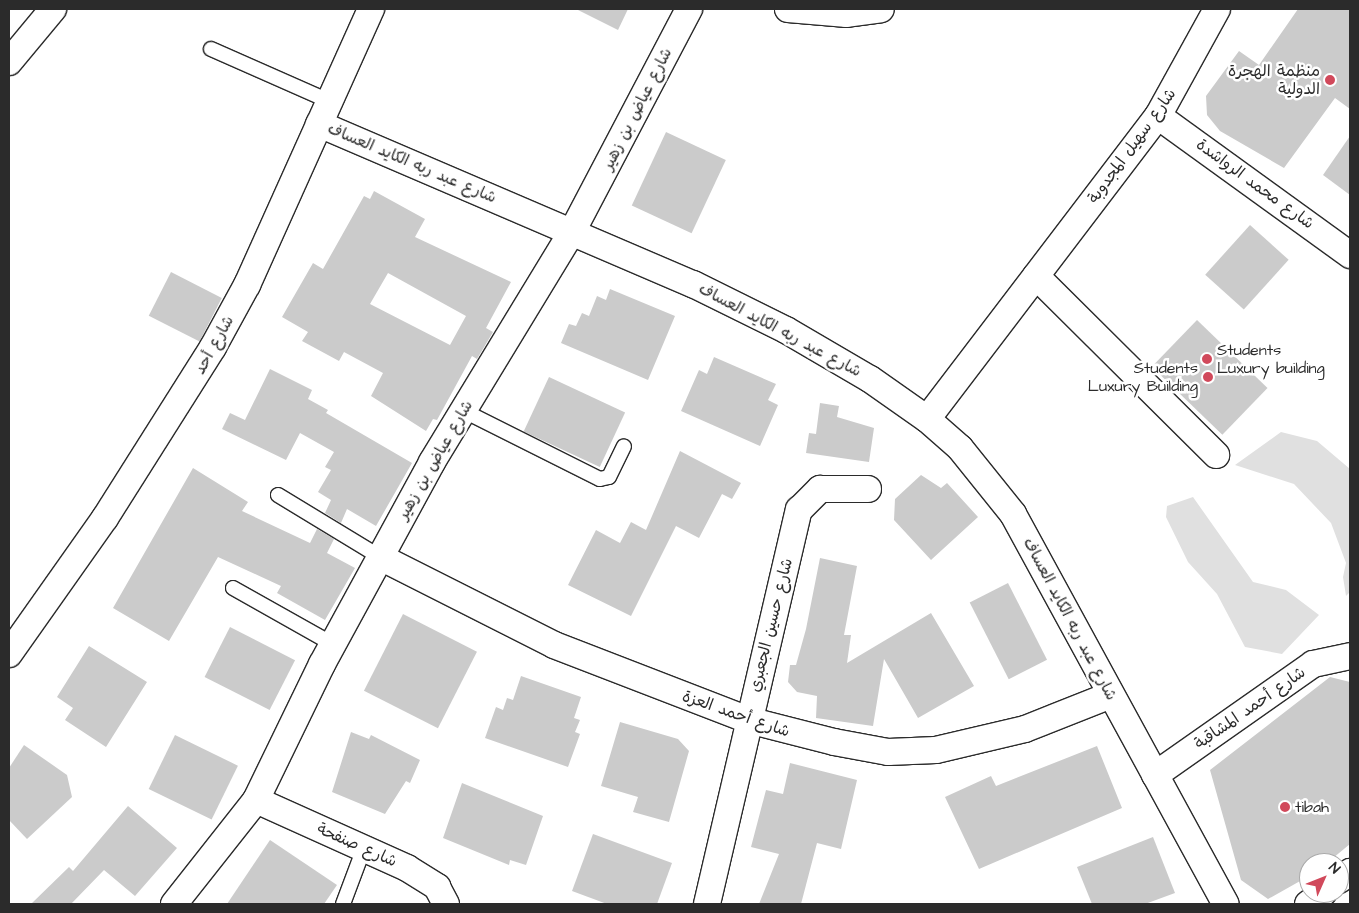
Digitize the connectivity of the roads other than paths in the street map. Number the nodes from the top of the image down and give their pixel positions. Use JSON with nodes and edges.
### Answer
{"nodes":[{"id":1,"x":53,"y":9,"type":"edge"},
{"id":2,"x":371,"y":9,"type":"edge"},
{"id":3,"x":688,"y":9,"type":"edge"},
{"id":4,"x":788,"y":9,"type":"edge"},
{"id":5,"x":881,"y":9,"type":"edge"},
{"id":6,"x":1217,"y":9,"type":"edge"},
{"id":7,"x":211,"y":49,"type":"dead end"},
{"id":8,"x":9,"y":62,"type":"edge"},
{"id":9,"x":330,"y":100,"type":"junction"},
{"id":10,"x":1158,"y":116,"type":"junction"},
{"id":11,"x":319,"y":124,"type":"junction"},
{"id":12,"x":573,"y":230,"type":"junction"},
{"id":13,"x":1350,"y":255,"type":"edge"},
{"id":14,"x":1036,"y":276,"type":"junction"},
{"id":15,"x":462,"y":410,"type":"junction"},
{"id":16,"x":928,"y":419,"type":"junction"},
{"id":17,"x":624,"y":446,"type":"dead end"},
{"id":18,"x":1216,"y":455,"type":"dead end"},
{"id":19,"x":868,"y":489,"type":"dead end"},
{"id":20,"x":278,"y":495,"type":"dead end"},
{"id":21,"x":380,"y":556,"type":"junction"},
{"id":22,"x":234,"y":588,"type":"dead end"},
{"id":23,"x":334,"y":645,"type":"junction"},
{"id":24,"x":9,"y":654,"type":"edge"},
{"id":25,"x":1350,"y":656,"type":"edge"},
{"id":26,"x":1111,"y":695,"type":"junction"},
{"id":27,"x":748,"y":720,"type":"junction"},
{"id":28,"x":1156,"y":775,"type":"junction"},
{"id":29,"x":256,"y":800,"type":"junction"},
{"id":30,"x":364,"y":848,"type":"junction"},
{"id":31,"x":174,"y":904,"type":"edge"},
{"id":32,"x":343,"y":904,"type":"edge"},
{"id":33,"x":446,"y":904,"type":"edge"},
{"id":34,"x":707,"y":904,"type":"edge"},
{"id":35,"x":1226,"y":904,"type":"edge"}],
"edges":[{"from":1,"to":8,"type":"street"},
{"from":2,"to":9,"type":"street","name":"شارع أحد"},
{"from":3,"to":12,"type":"street","name":"شارع عياض بن زهير"},
{"from":4,"to":5,"type":"street"},
{"from":6,"to":10,"type":"street","name":"شارع سهيل المجدوبة"},
{"from":7,"to":9,"type":"lane"},
{"from":9,"to":11,"type":"street","name":"شارع أحد"},
{"from":10,"to":13,"type":"street","name":"شارع محمد الرواشدة"},
{"from":10,"to":14,"type":"street","name":"شارع سهيل المجدوبة"},
{"from":11,"to":12,"type":"street","name":"شارع عبد ربه الكايد العساف"},
{"from":11,"to":24,"type":"street","name":"شارع أحد"},
{"from":12,"to":15,"type":"street","name":"شارع عياض بن زهير"},
{"from":12,"to":16,"type":"street","name":"شارع عبد ربه الكايد العساف"},
{"from":14,"to":16,"type":"street","name":"شارع سهيل المجدوبة"},
{"from":14,"to":18,"type":"street"},
{"from":15,"to":17,"type":"lane"},
{"from":15,"to":21,"type":"street","name":"شارع عياض بن زهير"},
{"from":16,"to":26,"type":"street","name":"شارع عبد ربه الكايد العساف"},
{"from":19,"to":27,"type":"street","name":"شارع حسين الجعبري"},
{"from":20,"to":21,"type":"lane"},
{"from":21,"to":23,"type":"street","name":"شارع عياض بن زهير"},
{"from":21,"to":27,"type":"street","name":"شارع أحمد العزة"},
{"from":22,"to":23,"type":"lane"},
{"from":23,"to":29,"type":"street","name":"شارع عياض بن زهير"},
{"from":25,"to":28,"type":"street","name":"شارع أحمد المشاقبة"},
{"from":26,"to":27,"type":"street","name":"شارع أحمد العزة"},
{"from":26,"to":28,"type":"street","name":"شارع عبد ربه الكايد العساف"},
{"from":27,"to":34,"type":"street","name":"شارع حسين الجعبري"},
{"from":28,"to":35,"type":"street","name":"شارع عبد ربه الكايد العساف"},
{"from":29,"to":30,"type":"street","name":"شارع صنفحة"},
{"from":29,"to":31,"type":"street","name":"شارع عياض بن زهير"},
{"from":30,"to":32,"type":"lane"},
{"from":30,"to":33,"type":"street","name":"شارع صنفحة"}]}
